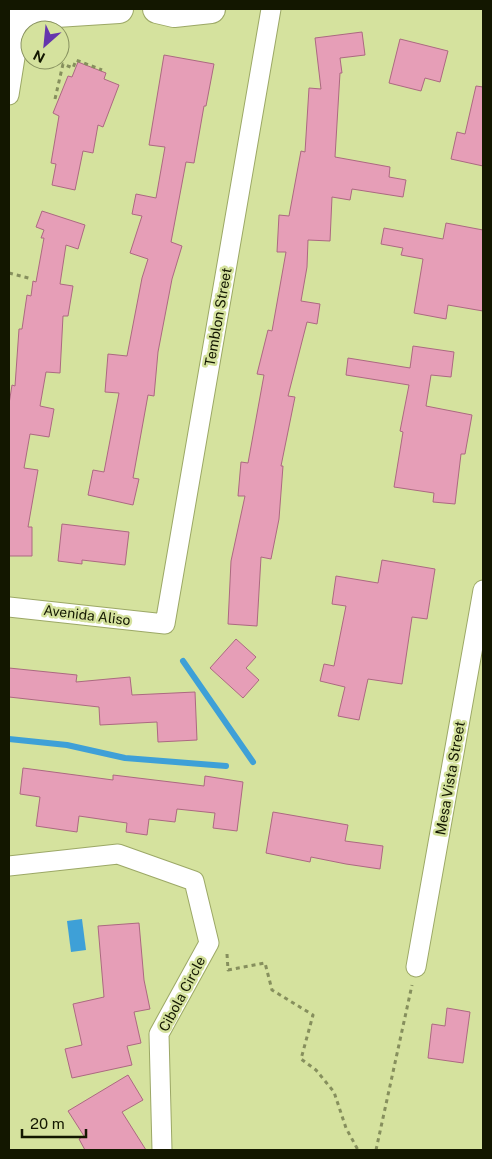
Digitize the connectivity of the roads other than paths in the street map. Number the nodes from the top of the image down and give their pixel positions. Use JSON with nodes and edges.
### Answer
{"nodes":[{"id":1,"x":119,"y":9,"type":"edge"},
{"id":2,"x":157,"y":9,"type":"edge"},
{"id":3,"x":211,"y":9,"type":"edge"},
{"id":4,"x":271,"y":9,"type":"edge"},
{"id":5,"x":13,"y":16,"type":"edge"},
{"id":6,"x":9,"y":95,"type":"edge"},
{"id":7,"x":483,"y":590,"type":"edge"},
{"id":8,"x":9,"y":606,"type":"edge"},
{"id":9,"x":164,"y":624,"type":"joint"},
{"id":10,"x":9,"y":866,"type":"edge"},
{"id":11,"x":416,"y":967,"type":"road end"},
{"id":12,"x":162,"y":1150,"type":"edge"}],
"edges":[{"from":1,"to":5,"type":"street"},
{"from":2,"to":3,"type":"street"},
{"from":4,"to":9,"type":"street","name":"Temblon Street"},
{"from":5,"to":6,"type":"street"},
{"from":7,"to":11,"type":"street","name":"Mesa Vista Street"},
{"from":8,"to":9,"type":"street","name":"Avenida Aliso"},
{"from":10,"to":12,"type":"street","name":"Cibola Circle"}]}
